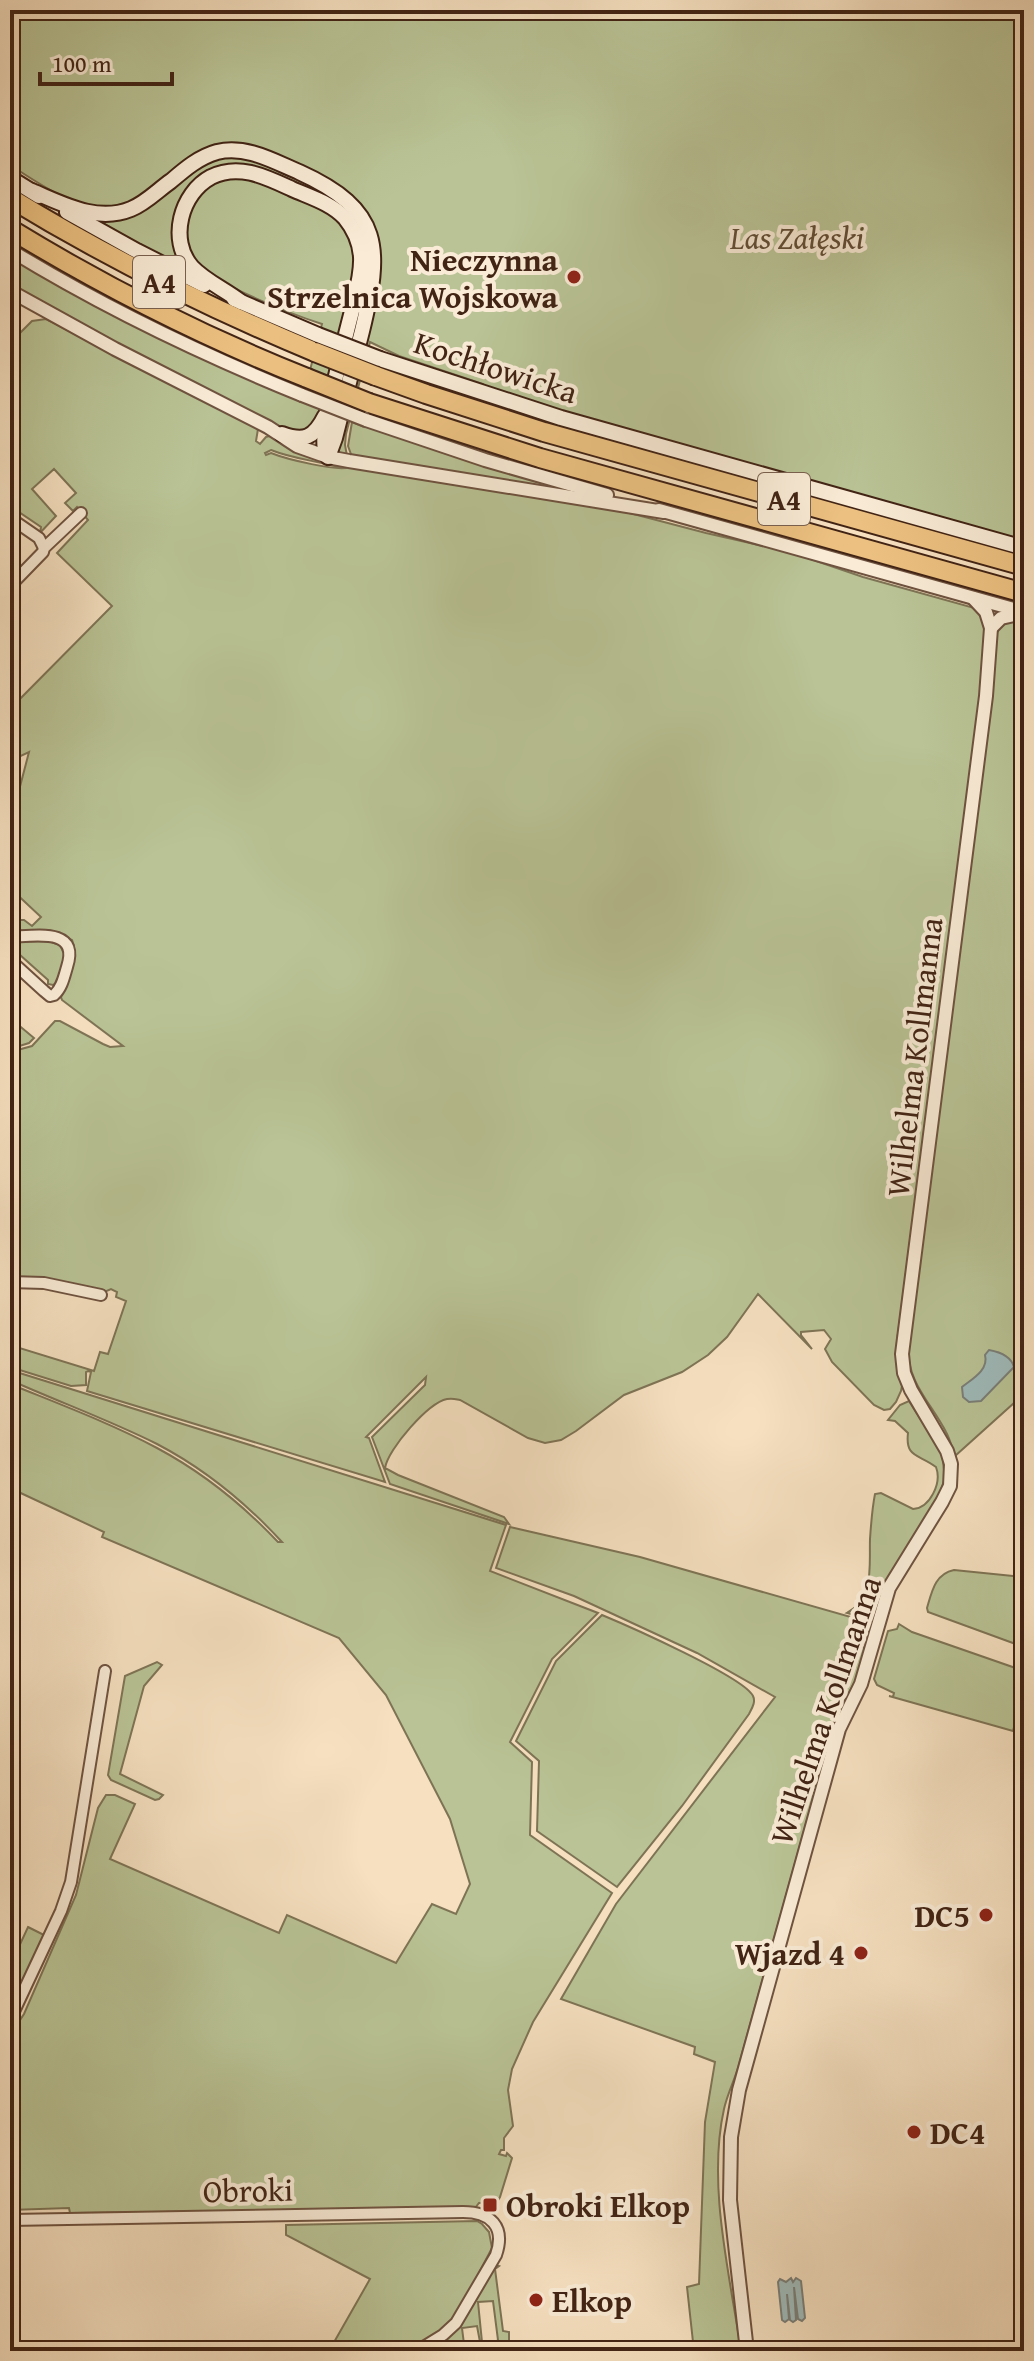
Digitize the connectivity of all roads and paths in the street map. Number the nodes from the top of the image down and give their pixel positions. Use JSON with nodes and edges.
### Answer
{"nodes":[{"id":1,"x":10,"y":178,"type":"edge"},
{"id":2,"x":32,"y":191,"type":"junction"},
{"id":3,"x":10,"y":198,"type":"edge"},
{"id":4,"x":10,"y":229,"type":"edge"},
{"id":5,"x":10,"y":250,"type":"edge"},
{"id":6,"x":10,"y":291,"type":"edge"},
{"id":7,"x":241,"y":302,"type":"junction"},
{"id":8,"x":316,"y":344,"type":"junction"},
{"id":9,"x":378,"y":367,"type":"junction"},
{"id":10,"x":304,"y":387,"type":"junction"},
{"id":11,"x":328,"y":408,"type":"junction"},
{"id":12,"x":367,"y":411,"type":"junction"},
{"id":13,"x":282,"y":434,"type":"junction"},
{"id":14,"x":328,"y":457,"type":"junction"},
{"id":15,"x":664,"y":512,"type":"junction"},
{"id":16,"x":81,"y":513,"type":"dead end"},
{"id":17,"x":10,"y":518,"type":"edge"},
{"id":18,"x":44,"y":548,"type":"junction"},
{"id":19,"x":1024,"y":548,"type":"edge"},
{"id":20,"x":1024,"y":566,"type":"edge"},
{"id":21,"x":10,"y":586,"type":"edge"},
{"id":22,"x":1024,"y":593,"type":"edge"},
{"id":23,"x":973,"y":598,"type":"junction"},
{"id":24,"x":1024,"y":612,"type":"edge"},
{"id":25,"x":991,"y":628,"type":"junction"},
{"id":26,"x":10,"y":937,"type":"edge"},
{"id":27,"x":10,"y":960,"type":"edge"},
{"id":28,"x":10,"y":1282,"type":"edge"},
{"id":29,"x":101,"y":1295,"type":"dead end"},
{"id":30,"x":105,"y":1671,"type":"dead end"},
{"id":31,"x":10,"y":2020,"type":"edge"},
{"id":32,"x":10,"y":2220,"type":"edge"},
{"id":33,"x":417,"y":2351,"type":"edge"},
{"id":34,"x":747,"y":2351,"type":"edge"}],
"edges":[{"from":1,"to":2,"type":"main road"},
{"from":2,"to":7,"type":"main road"},
{"from":2,"to":14,"type":"main road"},
{"from":3,"to":8,"type":"highway","number":"A4"},
{"from":4,"to":10,"type":"highway","number":"A4"},
{"from":5,"to":10,"type":"street"},
{"from":6,"to":13,"type":"street"},
{"from":7,"to":8,"type":"main road"},
{"from":7,"to":11,"type":"main road"},
{"from":8,"to":9,"type":"highway","number":"A4","bridge":true},
{"from":9,"to":19,"type":"main road","name":"Kochłowicka"},
{"from":9,"to":20,"type":"highway","number":"A4"},
{"from":10,"to":12,"type":"highway","number":"A4","bridge":true},
{"from":11,"to":13,"type":"main road"},
{"from":11,"to":14,"type":"main road"},
{"from":12,"to":15,"type":"street"},
{"from":12,"to":22,"type":"highway","number":"A4"},
{"from":13,"to":14,"type":"street"},
{"from":14,"to":15,"type":"street"},
{"from":15,"to":23,"type":"street"},
{"from":16,"to":18,"type":"street"},
{"from":17,"to":18,"type":"street"},
{"from":18,"to":21,"type":"street"},
{"from":23,"to":24,"type":"street"},
{"from":23,"to":25,"type":"street"},
{"from":24,"to":25,"type":"street"},
{"from":25,"to":34,"type":"street","name":"Wilhelma Kollmanna"},
{"from":26,"to":27,"type":"street"},
{"from":28,"to":29,"type":"street"},
{"from":30,"to":31,"type":"street"},
{"from":32,"to":33,"type":"street","name":"Obroki"}]}
